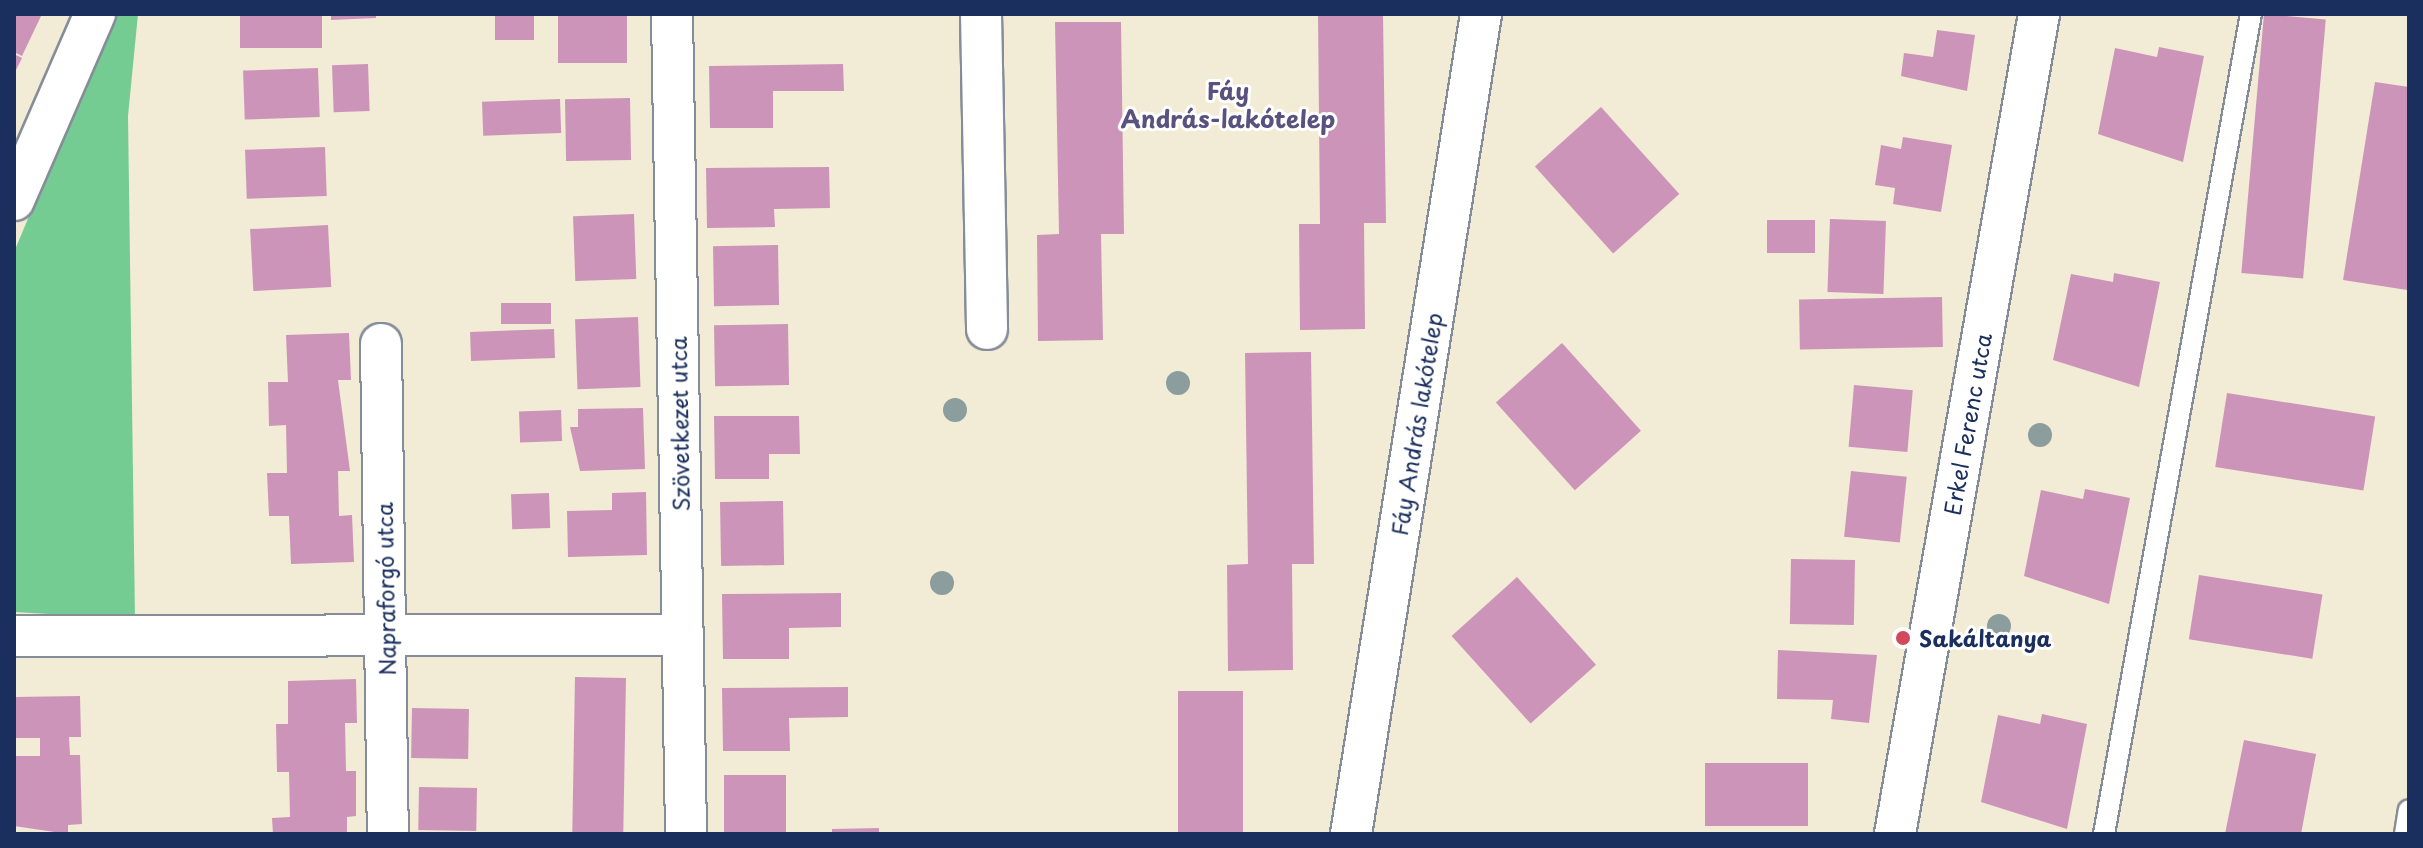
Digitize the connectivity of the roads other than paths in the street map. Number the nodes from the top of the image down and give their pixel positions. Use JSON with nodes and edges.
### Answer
{"nodes":[{"id":1,"x":95,"y":14,"type":"edge"},
{"id":2,"x":672,"y":14,"type":"edge"},
{"id":3,"x":981,"y":14,"type":"edge"},
{"id":4,"x":1481,"y":14,"type":"edge"},
{"id":5,"x":2039,"y":14,"type":"edge"},
{"id":6,"x":2251,"y":14,"type":"edge"},
{"id":7,"x":14,"y":200,"type":"edge"},
{"id":8,"x":987,"y":329,"type":"dead end"},
{"id":9,"x":381,"y":344,"type":"dead end"},
{"id":10,"x":682,"y":635,"type":"junction"},
{"id":11,"x":14,"y":636,"type":"edge"},
{"id":12,"x":385,"y":638,"type":"junction"},
{"id":13,"x":2409,"y":810,"type":"edge"},
{"id":14,"x":388,"y":834,"type":"edge"},
{"id":15,"x":686,"y":834,"type":"edge"},
{"id":16,"x":1351,"y":834,"type":"edge"},
{"id":17,"x":1895,"y":834,"type":"edge"},
{"id":18,"x":2104,"y":834,"type":"edge"},
{"id":19,"x":2405,"y":834,"type":"edge"}],
"edges":[{"from":1,"to":7,"type":"street"},
{"from":2,"to":10,"type":"street","name":"Szövetkezet utca"},
{"from":3,"to":8,"type":"street"},
{"from":4,"to":16,"type":"street","name":"Fáy András lakótelep"},
{"from":5,"to":17,"type":"street","name":"Erkel Ferenc utca"},
{"from":6,"to":18,"type":"lane"},
{"from":9,"to":12,"type":"street","name":"Napraforgó utca"},
{"from":10,"to":12,"type":"street"},
{"from":10,"to":15,"type":"street","name":"Szövetkezet utca"},
{"from":11,"to":12,"type":"street"},
{"from":12,"to":14,"type":"street","name":"Napraforgó utca"},
{"from":13,"to":19,"type":"lane"}]}
